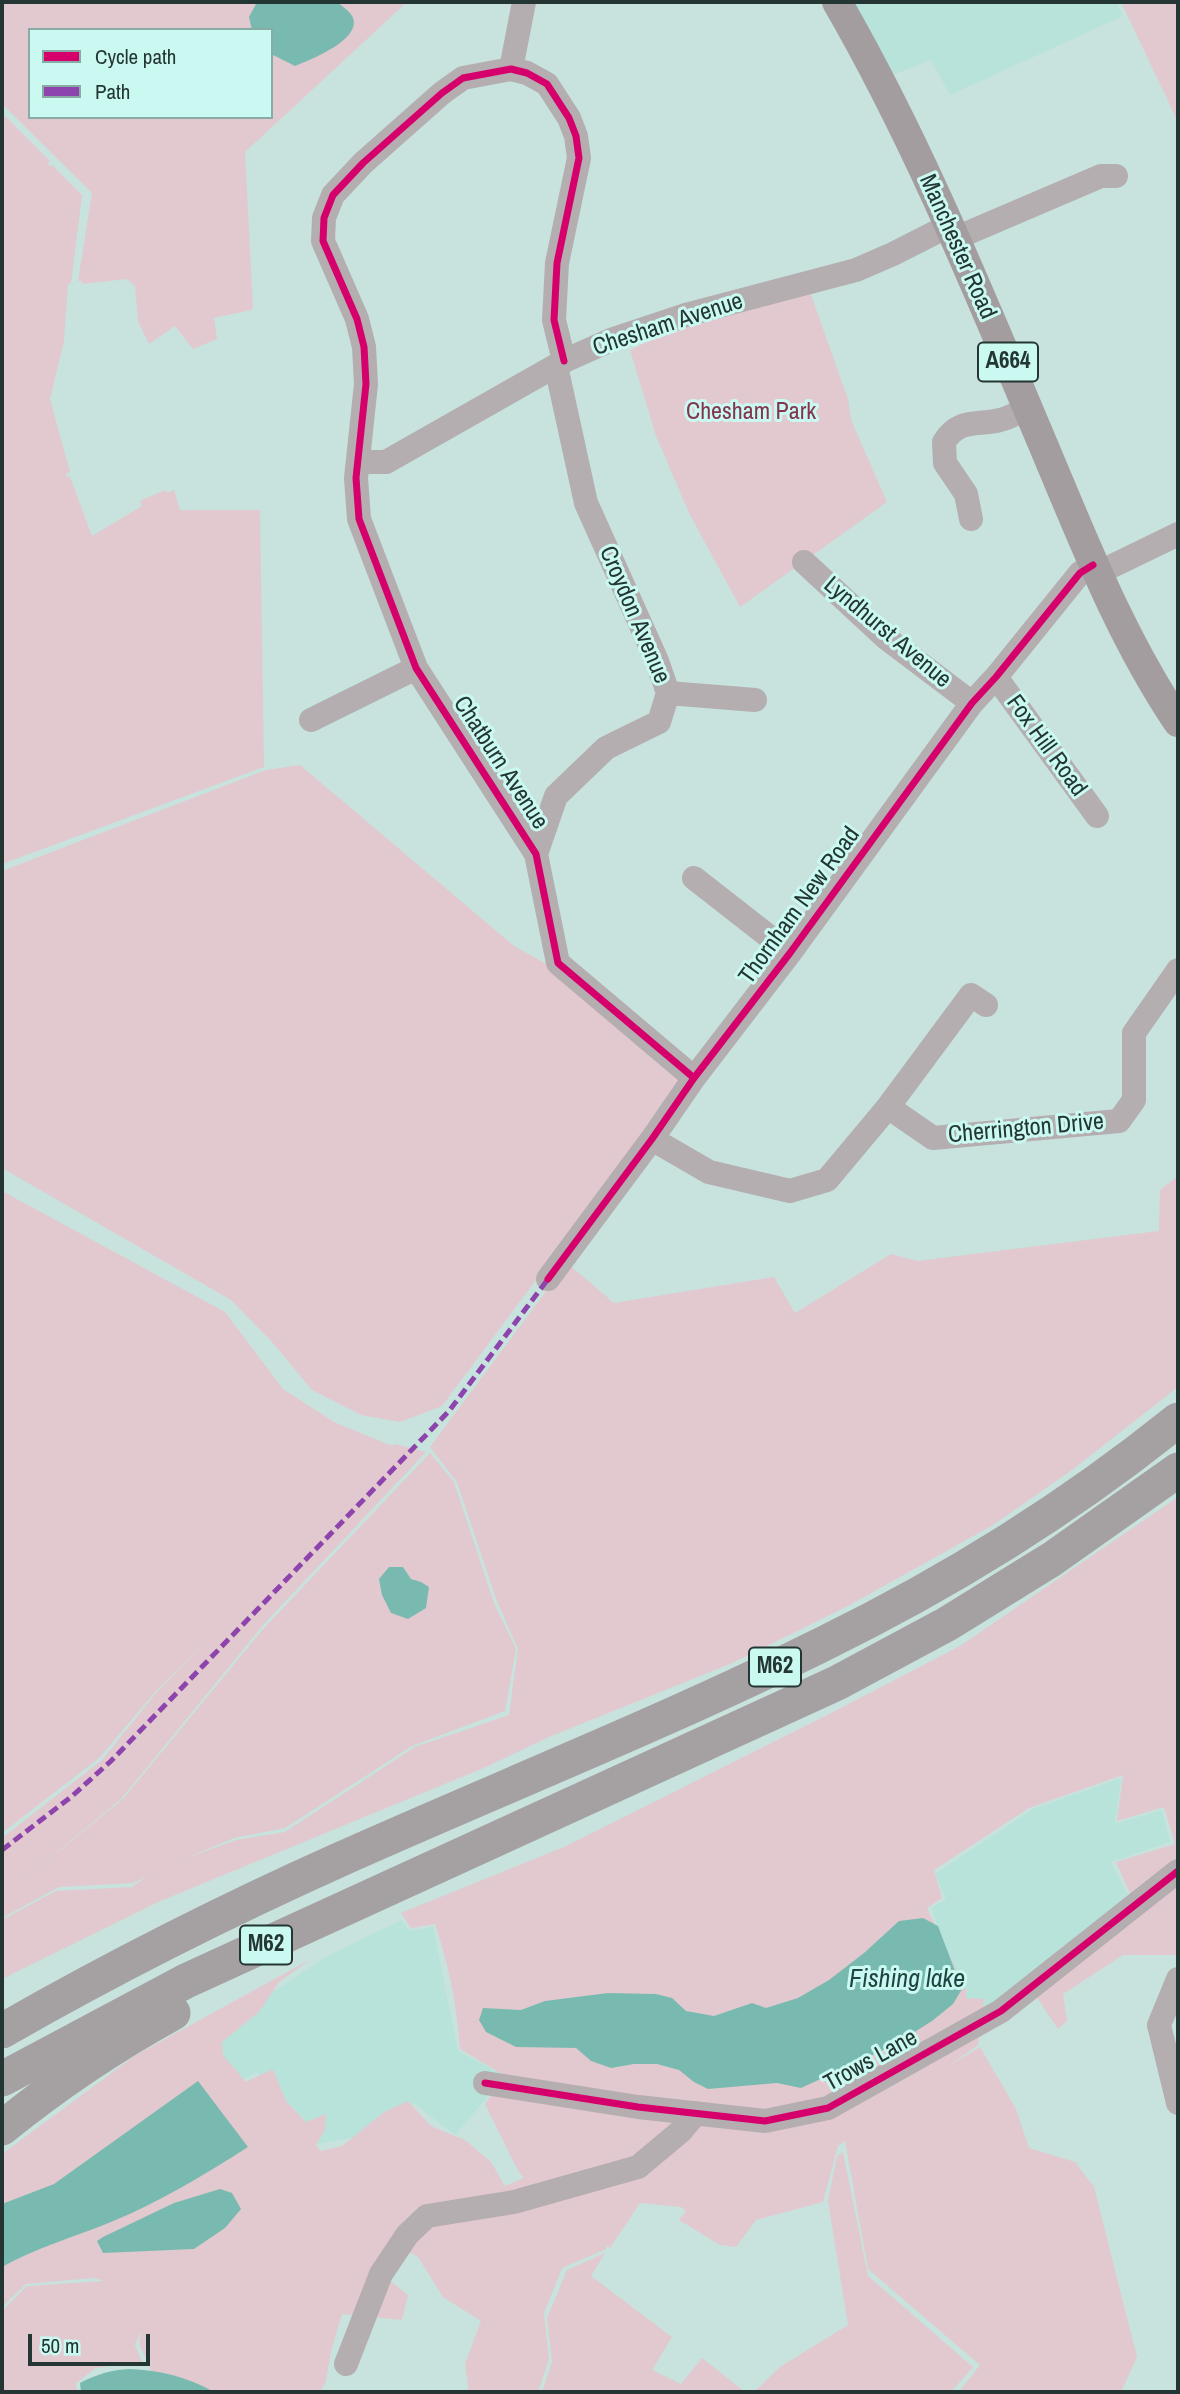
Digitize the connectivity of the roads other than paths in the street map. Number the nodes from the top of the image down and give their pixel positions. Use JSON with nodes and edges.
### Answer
{"nodes":[{"id":1,"x":524,"y":2,"type":"edge"},
{"id":2,"x":836,"y":2,"type":"edge"},
{"id":3,"x":511,"y":69,"type":"junction"},
{"id":4,"x":1116,"y":176,"type":"dead end"},
{"id":5,"x":953,"y":232,"type":"junction"},
{"id":6,"x":560,"y":363,"type":"junction"},
{"id":7,"x":1027,"y":408,"type":"junction"},
{"id":8,"x":358,"y":462,"type":"junction"},
{"id":9,"x":971,"y":519,"type":"dead end"},
{"id":10,"x":1178,"y":534,"type":"edge"},
{"id":11,"x":804,"y":562,"type":"dead end"},
{"id":12,"x":1096,"y":569,"type":"junction"},
{"id":13,"x":415,"y":668,"type":"junction"},
{"id":14,"x":996,"y":677,"type":"junction"},
{"id":15,"x":668,"y":693,"type":"junction"},
{"id":16,"x":755,"y":700,"type":"dead end"},
{"id":17,"x":972,"y":703,"type":"junction"},
{"id":18,"x":312,"y":720,"type":"dead end"},
{"id":19,"x":1178,"y":722,"type":"edge"},
{"id":20,"x":1097,"y":816,"type":"dead end"},
{"id":21,"x":536,"y":854,"type":"junction"},
{"id":22,"x":694,"y":878,"type":"dead end"},
{"id":23,"x":790,"y":953,"type":"junction"},
{"id":24,"x":1178,"y":970,"type":"edge"},
{"id":25,"x":986,"y":1005,"type":"dead end"},
{"id":26,"x":694,"y":1078,"type":"junction"},
{"id":27,"x":888,"y":1107,"type":"junction"},
{"id":28,"x":652,"y":1139,"type":"junction"},
{"id":29,"x":548,"y":1279,"type":"dead end"},
{"id":30,"x":1178,"y":1420,"type":"edge"},
{"id":31,"x":1178,"y":1470,"type":"edge"},
{"id":32,"x":534,"y":1821,"type":"junction"},
{"id":33,"x":342,"y":1859,"type":"junction"},
{"id":34,"x":1178,"y":1871,"type":"edge"},
{"id":35,"x":1178,"y":1979,"type":"edge"},
{"id":36,"x":2,"y":2005,"type":"edge"},
{"id":37,"x":2,"y":2031,"type":"edge"},
{"id":38,"x":2,"y":2079,"type":"edge"},
{"id":39,"x":485,"y":2083,"type":"dead end"},
{"id":40,"x":1178,"y":2103,"type":"edge"},
{"id":41,"x":695,"y":2113,"type":"junction"},
{"id":42,"x":2,"y":2128,"type":"edge"},
{"id":43,"x":346,"y":2364,"type":"dead end"}],
"edges":[{"from":1,"to":3,"type":"street"},
{"from":2,"to":5,"type":"main road","name":"Manchester Road","number":"A664"},
{"from":3,"to":6,"type":"street","name":"Croydon Avenue"},
{"from":3,"to":8,"type":"street","name":"Chatburn Avenue"},
{"from":4,"to":5,"type":"street","name":"Chesham Avenue"},
{"from":5,"to":6,"type":"street","name":"Chesham Avenue"},
{"from":5,"to":7,"type":"main road","name":"Manchester Road","number":"A664"},
{"from":6,"to":8,"type":"street","name":"Chesham Avenue"},
{"from":6,"to":15,"type":"street","name":"Croydon Avenue"},
{"from":7,"to":9,"type":"street"},
{"from":7,"to":12,"type":"main road","name":"Manchester Road","number":"A664"},
{"from":8,"to":13,"type":"street","name":"Chatburn Avenue"},
{"from":10,"to":12,"type":"street","name":"Thornham New Road"},
{"from":11,"to":17,"type":"street","name":"Lyndhurst Avenue"},
{"from":12,"to":14,"type":"street","name":"Thornham New Road"},
{"from":12,"to":19,"type":"main road","name":"Manchester Road","number":"A664"},
{"from":13,"to":18,"type":"street"},
{"from":13,"to":21,"type":"street","name":"Chatburn Avenue"},
{"from":14,"to":17,"type":"street","name":"Thornham New Road"},
{"from":14,"to":20,"type":"street","name":"Fox Hill Road"},
{"from":15,"to":16,"type":"street"},
{"from":15,"to":21,"type":"street","name":"Croydon Avenue"},
{"from":17,"to":23,"type":"street","name":"Thornham New Road"},
{"from":21,"to":26,"type":"street","name":"Chatburn Avenue"},
{"from":22,"to":23,"type":"street"},
{"from":23,"to":26,"type":"street","name":"Thornham New Road"},
{"from":24,"to":27,"type":"street","name":"Cherrington Drive"},
{"from":25,"to":27,"type":"street"},
{"from":26,"to":28,"type":"street","name":"Thornham New Road"},
{"from":27,"to":28,"type":"street"},
{"from":28,"to":29,"type":"street","name":"Thornham New Road"},
{"from":30,"to":33,"type":"highway","number":"M62"},
{"from":31,"to":32,"type":"highway","number":"M62"},
{"from":32,"to":38,"type":"highway","number":"M62"},
{"from":32,"to":42,"type":"highway","number":"M62"},
{"from":33,"to":36,"type":"highway","number":"M62"},
{"from":33,"to":37,"type":"highway","number":"M62"},
{"from":34,"to":41,"type":"street","name":"Trows Lane"},
{"from":35,"to":40,"type":"street"},
{"from":39,"to":41,"type":"street","name":"Trows Lane"},
{"from":41,"to":43,"type":"street"}]}
